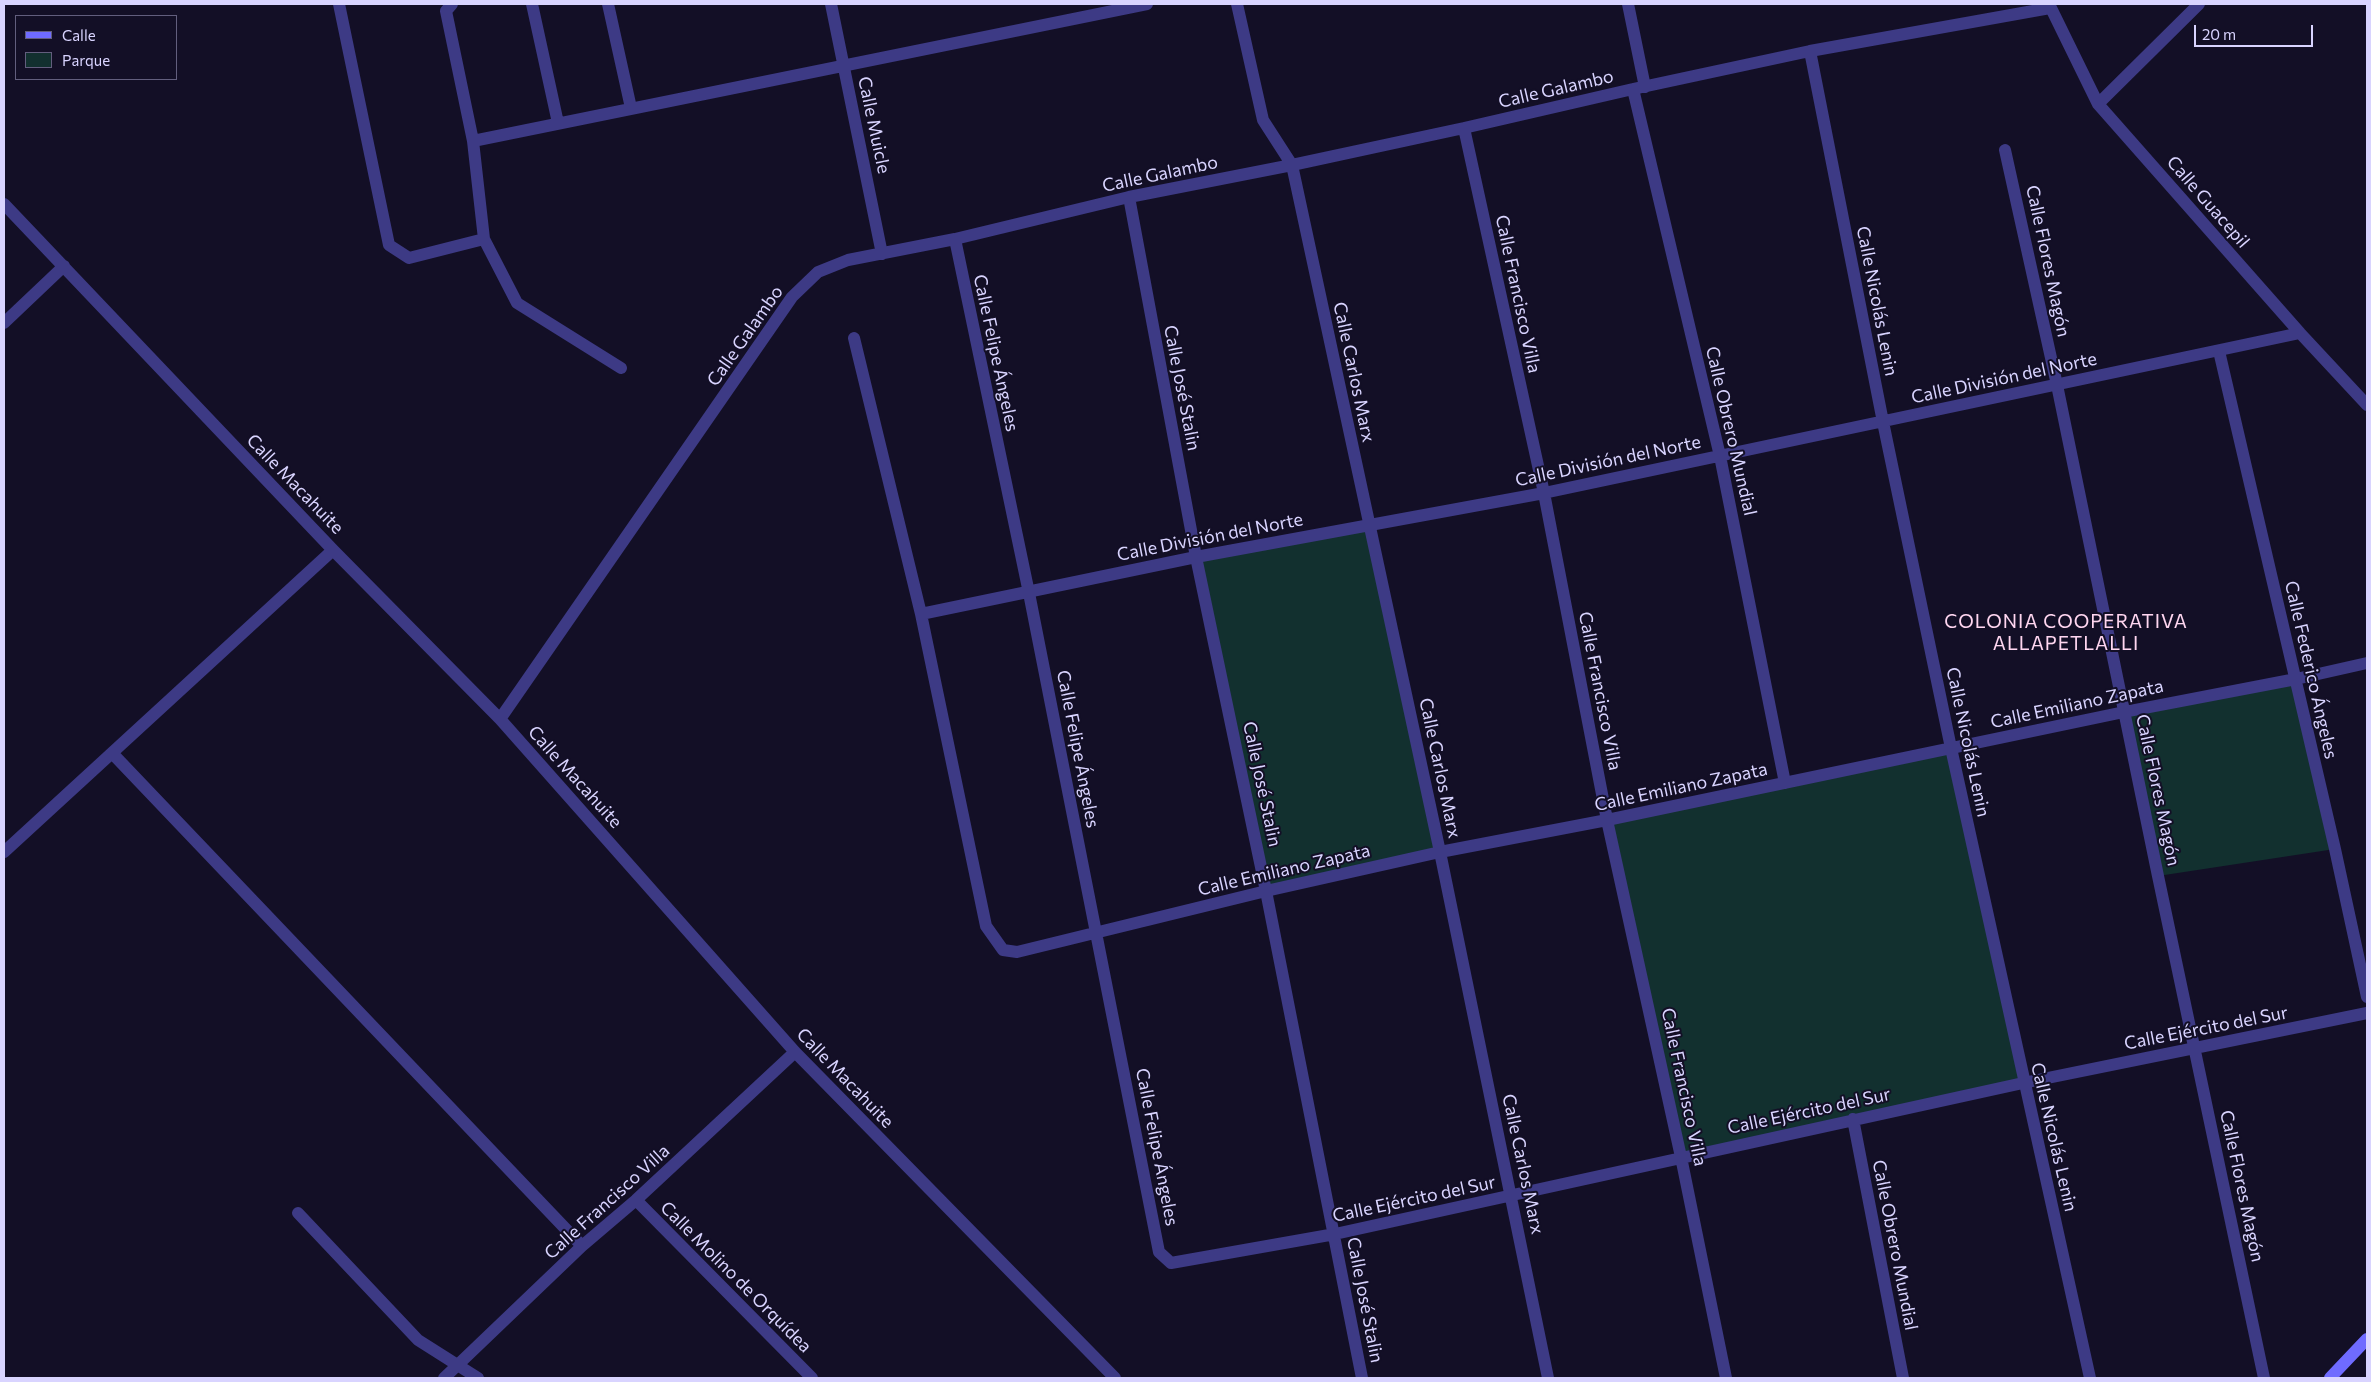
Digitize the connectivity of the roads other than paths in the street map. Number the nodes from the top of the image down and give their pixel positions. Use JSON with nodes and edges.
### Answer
{"nodes":[{"id":1,"x":339,"y":4,"type":"edge"},
{"id":2,"x":452,"y":4,"type":"edge"},
{"id":3,"x":532,"y":4,"type":"edge"},
{"id":4,"x":608,"y":4,"type":"edge"},
{"id":5,"x":831,"y":4,"type":"edge"},
{"id":6,"x":1147,"y":4,"type":"edge"},
{"id":7,"x":1237,"y":4,"type":"edge"},
{"id":8,"x":1628,"y":4,"type":"edge"},
{"id":9,"x":2199,"y":4,"type":"edge"},
{"id":10,"x":2049,"y":6,"type":"edge"},
{"id":11,"x":1810,"y":51,"type":"junction"},
{"id":12,"x":843,"y":64,"type":"junction"},
{"id":13,"x":1639,"y":88,"type":"junction"},
{"id":14,"x":2098,"y":104,"type":"junction"},
{"id":15,"x":631,"y":108,"type":"junction"},
{"id":16,"x":558,"y":124,"type":"junction"},
{"id":17,"x":1464,"y":128,"type":"junction"},
{"id":18,"x":473,"y":141,"type":"junction"},
{"id":19,"x":2005,"y":150,"type":"dead end"},
{"id":20,"x":1292,"y":165,"type":"junction"},
{"id":21,"x":1129,"y":198,"type":"junction"},
{"id":22,"x":4,"y":204,"type":"edge"},
{"id":23,"x":484,"y":239,"type":"junction"},
{"id":24,"x":955,"y":239,"type":"junction"},
{"id":25,"x":882,"y":254,"type":"junction"},
{"id":26,"x":64,"y":266,"type":"junction"},
{"id":27,"x":4,"y":324,"type":"edge"},
{"id":28,"x":2300,"y":333,"type":"junction"},
{"id":29,"x":854,"y":338,"type":"dead end"},
{"id":30,"x":2219,"y":351,"type":"junction"},
{"id":31,"x":621,"y":368,"type":"dead end"},
{"id":32,"x":2057,"y":385,"type":"junction"},
{"id":33,"x":2367,"y":405,"type":"edge"},
{"id":34,"x":1883,"y":422,"type":"junction"},
{"id":35,"x":1720,"y":456,"type":"junction"},
{"id":36,"x":1544,"y":493,"type":"junction"},
{"id":37,"x":1370,"y":524,"type":"junction"},
{"id":38,"x":333,"y":550,"type":"junction"},
{"id":39,"x":1196,"y":556,"type":"junction"},
{"id":40,"x":1029,"y":592,"type":"junction"},
{"id":41,"x":921,"y":614,"type":"junction"},
{"id":42,"x":2367,"y":662,"type":"edge"},
{"id":43,"x":2296,"y":679,"type":"junction"},
{"id":44,"x":2124,"y":712,"type":"junction"},
{"id":45,"x":500,"y":719,"type":"junction"},
{"id":46,"x":1951,"y":748,"type":"junction"},
{"id":47,"x":112,"y":753,"type":"junction"},
{"id":48,"x":1784,"y":783,"type":"junction"},
{"id":49,"x":1607,"y":820,"type":"junction"},
{"id":50,"x":4,"y":852,"type":"edge"},
{"id":51,"x":1440,"y":852,"type":"junction"},
{"id":52,"x":1266,"y":891,"type":"junction"},
{"id":53,"x":1097,"y":932,"type":"junction"},
{"id":54,"x":2367,"y":997,"type":"edge"},
{"id":55,"x":2367,"y":1013,"type":"edge"},
{"id":56,"x":2196,"y":1048,"type":"junction"},
{"id":57,"x":795,"y":1052,"type":"junction"},
{"id":58,"x":2023,"y":1083,"type":"junction"},
{"id":59,"x":1853,"y":1119,"type":"junction"},
{"id":60,"x":1681,"y":1157,"type":"junction"},
{"id":61,"x":1511,"y":1195,"type":"junction"},
{"id":62,"x":636,"y":1200,"type":"junction"},
{"id":63,"x":298,"y":1213,"type":"dead end"},
{"id":64,"x":1335,"y":1234,"type":"junction"},
{"id":65,"x":582,"y":1246,"type":"junction"},
{"id":66,"x":1170,"y":1264,"type":"joint"},
{"id":67,"x":2367,"y":1339,"type":"edge"},
{"id":68,"x":458,"y":1366,"type":"junction"},
{"id":69,"x":444,"y":1378,"type":"edge"},
{"id":70,"x":478,"y":1378,"type":"edge"},
{"id":71,"x":812,"y":1378,"type":"edge"},
{"id":72,"x":1115,"y":1378,"type":"edge"},
{"id":73,"x":1362,"y":1378,"type":"edge"},
{"id":74,"x":1548,"y":1378,"type":"edge"},
{"id":75,"x":1726,"y":1378,"type":"edge"},
{"id":76,"x":1903,"y":1378,"type":"edge"},
{"id":77,"x":2090,"y":1378,"type":"edge"},
{"id":78,"x":2264,"y":1378,"type":"edge"},
{"id":79,"x":2330,"y":1378,"type":"edge"}],
"edges":[{"from":1,"to":23,"type":"street"},
{"from":2,"to":18,"type":"street"},
{"from":3,"to":16,"type":"street"},
{"from":4,"to":15,"type":"street"},
{"from":5,"to":12,"type":"street","name":"Calle Muicle"},
{"from":6,"to":12,"type":"street"},
{"from":7,"to":20,"type":"street"},
{"from":8,"to":13,"type":"street","name":"Calle Obrero Mundial"},
{"from":9,"to":14,"type":"street"},
{"from":10,"to":11,"type":"street","name":"Calle Galambo"},
{"from":10,"to":14,"type":"street","name":"Calle Guacepil"},
{"from":11,"to":13,"type":"street","name":"Calle Galambo"},
{"from":11,"to":34,"type":"street","name":"Calle Nicolás Lenin"},
{"from":12,"to":15,"type":"street"},
{"from":12,"to":25,"type":"street","name":"Calle Muicle"},
{"from":13,"to":17,"type":"street","name":"Calle Galambo"},
{"from":13,"to":35,"type":"street","name":"Calle Obrero Mundial"},
{"from":14,"to":28,"type":"street","name":"Calle Guacepil"},
{"from":15,"to":16,"type":"street"},
{"from":16,"to":18,"type":"street"},
{"from":17,"to":20,"type":"street","name":"Calle Galambo"},
{"from":17,"to":36,"type":"street","name":"Calle Francisco Villa"},
{"from":18,"to":23,"type":"street"},
{"from":19,"to":32,"type":"street","name":"Calle Flores Magón"},
{"from":20,"to":21,"type":"street","name":"Calle Galambo"},
{"from":20,"to":37,"type":"street","name":"Calle Carlos Marx"},
{"from":21,"to":24,"type":"street","name":"Calle Galambo"},
{"from":21,"to":39,"type":"street","name":"Calle José Stalin"},
{"from":22,"to":26,"type":"street","name":"Calle Macahuite"},
{"from":23,"to":31,"type":"street"},
{"from":24,"to":25,"type":"street","name":"Calle Galambo"},
{"from":24,"to":40,"type":"street","name":"Calle Felipe Ángeles"},
{"from":25,"to":45,"type":"street","name":"Calle Galambo"},
{"from":26,"to":27,"type":"street"},
{"from":26,"to":38,"type":"street","name":"Calle Macahuite"},
{"from":28,"to":30,"type":"street","name":"Calle División del Norte"},
{"from":28,"to":33,"type":"street","name":"Calle Guacepil"},
{"from":29,"to":41,"type":"street"},
{"from":30,"to":32,"type":"street","name":"Calle División del Norte"},
{"from":30,"to":43,"type":"street","name":"Calle Federico Ángeles"},
{"from":32,"to":34,"type":"street","name":"Calle División del Norte"},
{"from":32,"to":44,"type":"street","name":"Calle Flores Magón"},
{"from":34,"to":35,"type":"street","name":"Calle División del Norte"},
{"from":34,"to":46,"type":"street","name":"Calle Nicolás Lenin"},
{"from":35,"to":36,"type":"street","name":"Calle División del Norte"},
{"from":35,"to":48,"type":"street","name":"Calle Obrero Mundial"},
{"from":36,"to":37,"type":"street","name":"Calle División del Norte"},
{"from":36,"to":49,"type":"street","name":"Calle Francisco Villa"},
{"from":37,"to":39,"type":"street","name":"Calle División del Norte"},
{"from":37,"to":51,"type":"street","name":"Calle Carlos Marx"},
{"from":38,"to":45,"type":"street","name":"Calle Macahuite"},
{"from":38,"to":47,"type":"street"},
{"from":39,"to":40,"type":"street","name":"Calle División del Norte"},
{"from":39,"to":52,"type":"street","name":"Calle José Stalin"},
{"from":40,"to":41,"type":"street","name":"Calle División del Norte"},
{"from":40,"to":53,"type":"street","name":"Calle Felipe Ángeles"},
{"from":41,"to":53,"type":"street","name":"Calle Emiliano Zapata"},
{"from":42,"to":43,"type":"street","name":"Calle Emiliano Zapata"},
{"from":43,"to":44,"type":"street","name":"Calle Emiliano Zapata"},
{"from":43,"to":54,"type":"street","name":"Calle Federico Ángeles"},
{"from":44,"to":46,"type":"street","name":"Calle Emiliano Zapata"},
{"from":44,"to":56,"type":"street","name":"Calle Flores Magón"},
{"from":45,"to":57,"type":"street","name":"Calle Macahuite"},
{"from":46,"to":48,"type":"street","name":"Calle Emiliano Zapata"},
{"from":46,"to":58,"type":"street","name":"Calle Nicolás Lenin"},
{"from":47,"to":50,"type":"street"},
{"from":47,"to":65,"type":"street"},
{"from":48,"to":49,"type":"street","name":"Calle Emiliano Zapata"},
{"from":49,"to":51,"type":"street","name":"Calle Emiliano Zapata"},
{"from":49,"to":60,"type":"street","name":"Calle Francisco Villa"},
{"from":51,"to":52,"type":"street","name":"Calle Emiliano Zapata"},
{"from":51,"to":61,"type":"street","name":"Calle Carlos Marx"},
{"from":52,"to":53,"type":"street","name":"Calle Emiliano Zapata"},
{"from":52,"to":64,"type":"street","name":"Calle José Stalin"},
{"from":53,"to":66,"type":"street","name":"Calle Felipe Ángeles"},
{"from":55,"to":56,"type":"street","name":"Calle Ejército del Sur"},
{"from":56,"to":58,"type":"street","name":"Calle Ejército del Sur"},
{"from":56,"to":78,"type":"street","name":"Calle Flores Magón"},
{"from":57,"to":62,"type":"street","name":"Calle Francisco Villa"},
{"from":57,"to":72,"type":"street","name":"Calle Macahuite"},
{"from":58,"to":59,"type":"street","name":"Calle Ejército del Sur"},
{"from":58,"to":77,"type":"street","name":"Calle Nicolás Lenin"},
{"from":59,"to":60,"type":"street","name":"Calle Ejército del Sur"},
{"from":59,"to":76,"type":"street","name":"Calle Obrero Mundial"},
{"from":60,"to":61,"type":"street","name":"Calle Ejército del Sur"},
{"from":60,"to":75,"type":"street","name":"Calle Francisco Villa"},
{"from":61,"to":64,"type":"street","name":"Calle Ejército del Sur"},
{"from":61,"to":74,"type":"street","name":"Calle Carlos Marx"},
{"from":62,"to":65,"type":"street","name":"Calle Francisco Villa"},
{"from":62,"to":71,"type":"street","name":"Calle Molino de Orquídea"},
{"from":63,"to":68,"type":"street"},
{"from":64,"to":66,"type":"street","name":"Calle Ejército del Sur"},
{"from":64,"to":73,"type":"street","name":"Calle José Stalin"},
{"from":65,"to":68,"type":"street","name":"Calle Francisco Villa"},
{"from":67,"to":79,"type":"street"},
{"from":68,"to":69,"type":"street","name":"Calle Francisco Villa"},
{"from":68,"to":70,"type":"street"}]}
